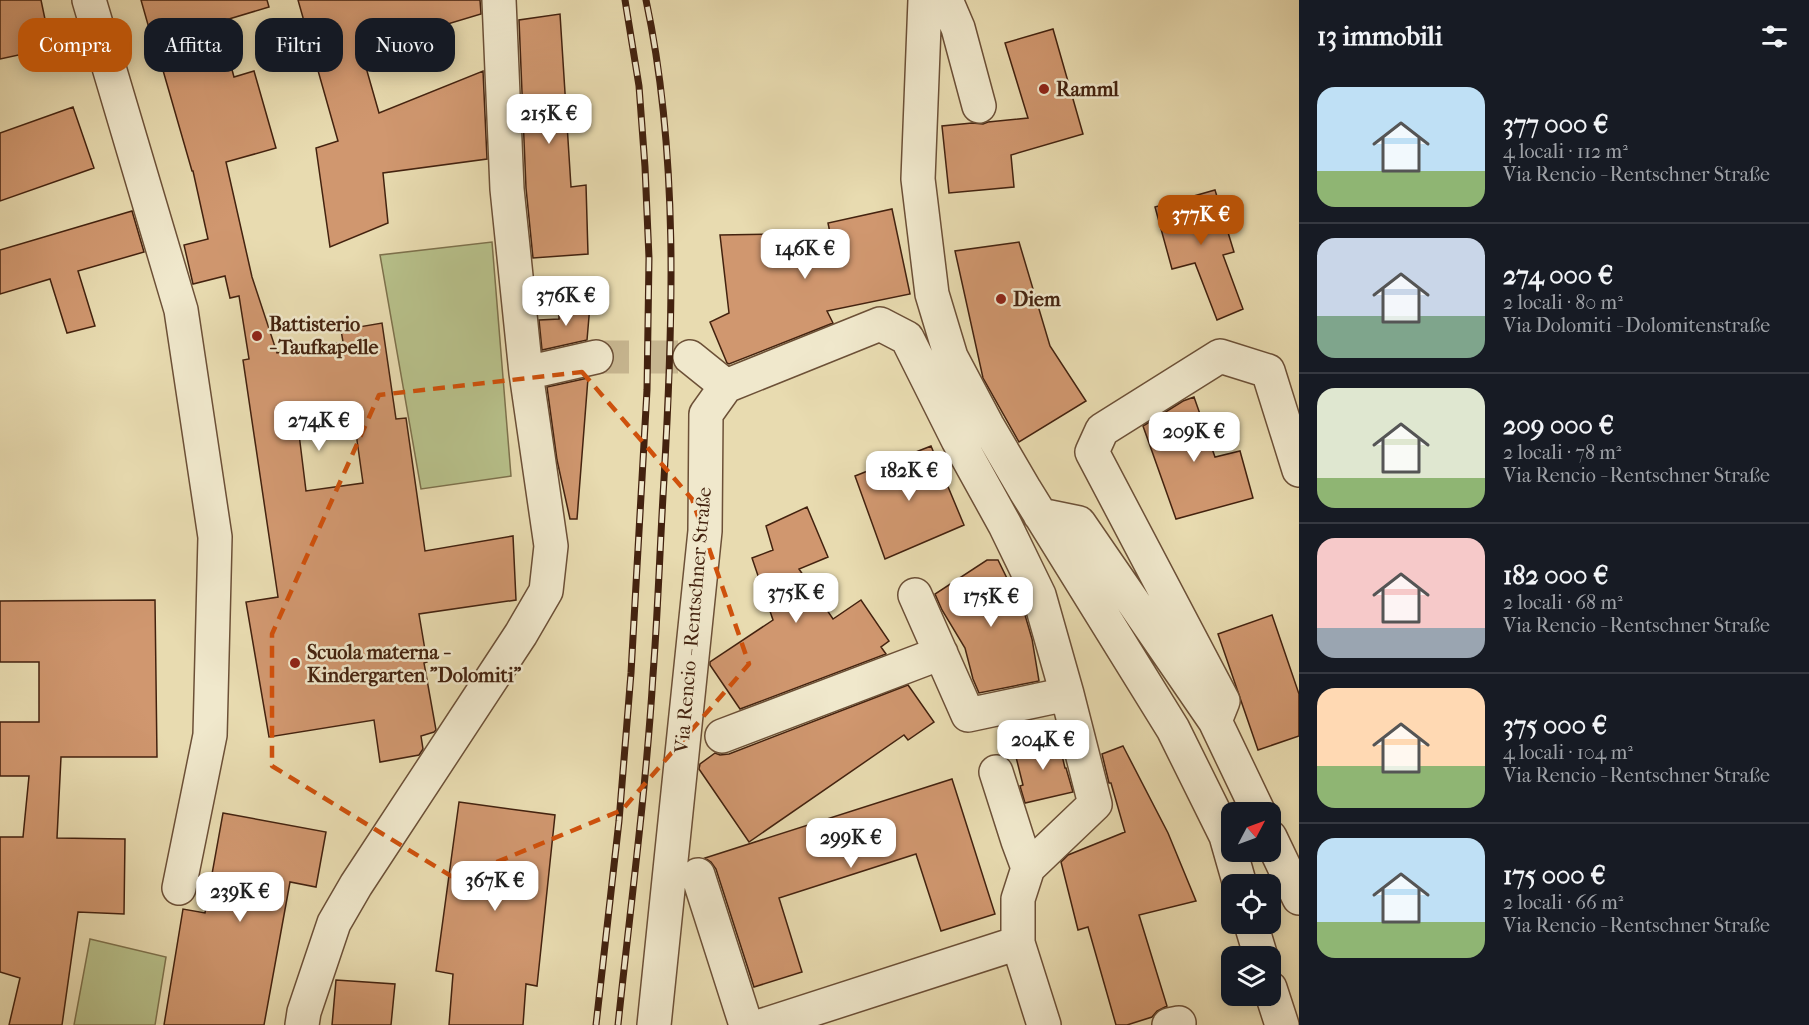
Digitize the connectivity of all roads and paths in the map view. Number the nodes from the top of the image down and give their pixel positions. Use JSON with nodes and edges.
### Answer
{"nodes":[{"id":1,"x":89,"y":0,"type":"edge"},
{"id":2,"x":499,"y":0,"type":"edge"},
{"id":3,"x":925,"y":0,"type":"edge"},
{"id":4,"x":946,"y":0,"type":"edge"},
{"id":5,"x":979,"y":105,"type":"dead end"},
{"id":6,"x":596,"y":357,"type":"tunnel mouth"},
{"id":7,"x":690,"y":357,"type":"tunnel mouth"},
{"id":8,"x":526,"y":373,"type":"junction"},
{"id":9,"x":726,"y":386,"type":"junction"},
{"id":10,"x":987,"y":425,"type":"junction"},
{"id":11,"x":958,"y":440,"type":"junction"},
{"id":12,"x":1299,"y":470,"type":"edge"},
{"id":13,"x":1040,"y":515,"type":"junction"},
{"id":14,"x":915,"y":595,"type":"dead end"},
{"id":15,"x":941,"y":653,"type":"junction"},
{"id":16,"x":1067,"y":694,"type":"junction"},
{"id":17,"x":1215,"y":721,"type":"junction"},
{"id":18,"x":722,"y":736,"type":"dead end"},
{"id":19,"x":996,"y":772,"type":"dead end"},
{"id":20,"x":1254,"y":802,"type":"edge"},
{"id":21,"x":1281,"y":860,"type":"edge"},
{"id":22,"x":1029,"y":868,"type":"junction"},
{"id":23,"x":1237,"y":874,"type":"edge"},
{"id":24,"x":698,"y":875,"type":"dead end"},
{"id":25,"x":179,"y":888,"type":"dead end"},
{"id":26,"x":1299,"y":898,"type":"edge"},
{"id":27,"x":1018,"y":943,"type":"junction"},
{"id":28,"x":1276,"y":1006,"type":"edge"},
{"id":29,"x":302,"y":1025,"type":"edge"},
{"id":30,"x":654,"y":1025,"type":"edge"},
{"id":31,"x":746,"y":1025,"type":"edge"},
{"id":32,"x":764,"y":1025,"type":"edge"},
{"id":33,"x":1044,"y":1025,"type":"edge"},
{"id":34,"x":1282,"y":1025,"type":"edge"}],
"edges":[{"from":1,"to":25,"type":"street"},
{"from":2,"to":8,"type":"street"},
{"from":3,"to":10,"type":"street"},
{"from":4,"to":5,"type":"street"},
{"from":6,"to":8,"type":"street"},
{"from":7,"to":9,"type":"street"},
{"from":8,"to":29,"type":"street"},
{"from":9,"to":11,"type":"street"},
{"from":9,"to":30,"type":"street","name":"Via Rencio - Rentschner Straße"},
{"from":10,"to":11,"type":"street"},
{"from":10,"to":13,"type":"street"},
{"from":11,"to":16,"type":"street"},
{"from":12,"to":17,"type":"street"},
{"from":13,"to":17,"type":"street"},
{"from":13,"to":23,"type":"street"},
{"from":14,"to":15,"type":"street"},
{"from":15,"to":16,"type":"street"},
{"from":15,"to":18,"type":"street","name":"Via Rencio - Rentschner Straße"},
{"from":16,"to":22,"type":"street"},
{"from":17,"to":20,"type":"street"},
{"from":19,"to":22,"type":"street"},
{"from":21,"to":26,"type":"street"},
{"from":22,"to":27,"type":"street"},
{"from":24,"to":31,"type":"street"},
{"from":27,"to":32,"type":"street"},
{"from":27,"to":33,"type":"street"},
{"from":28,"to":34,"type":"street"}]}
